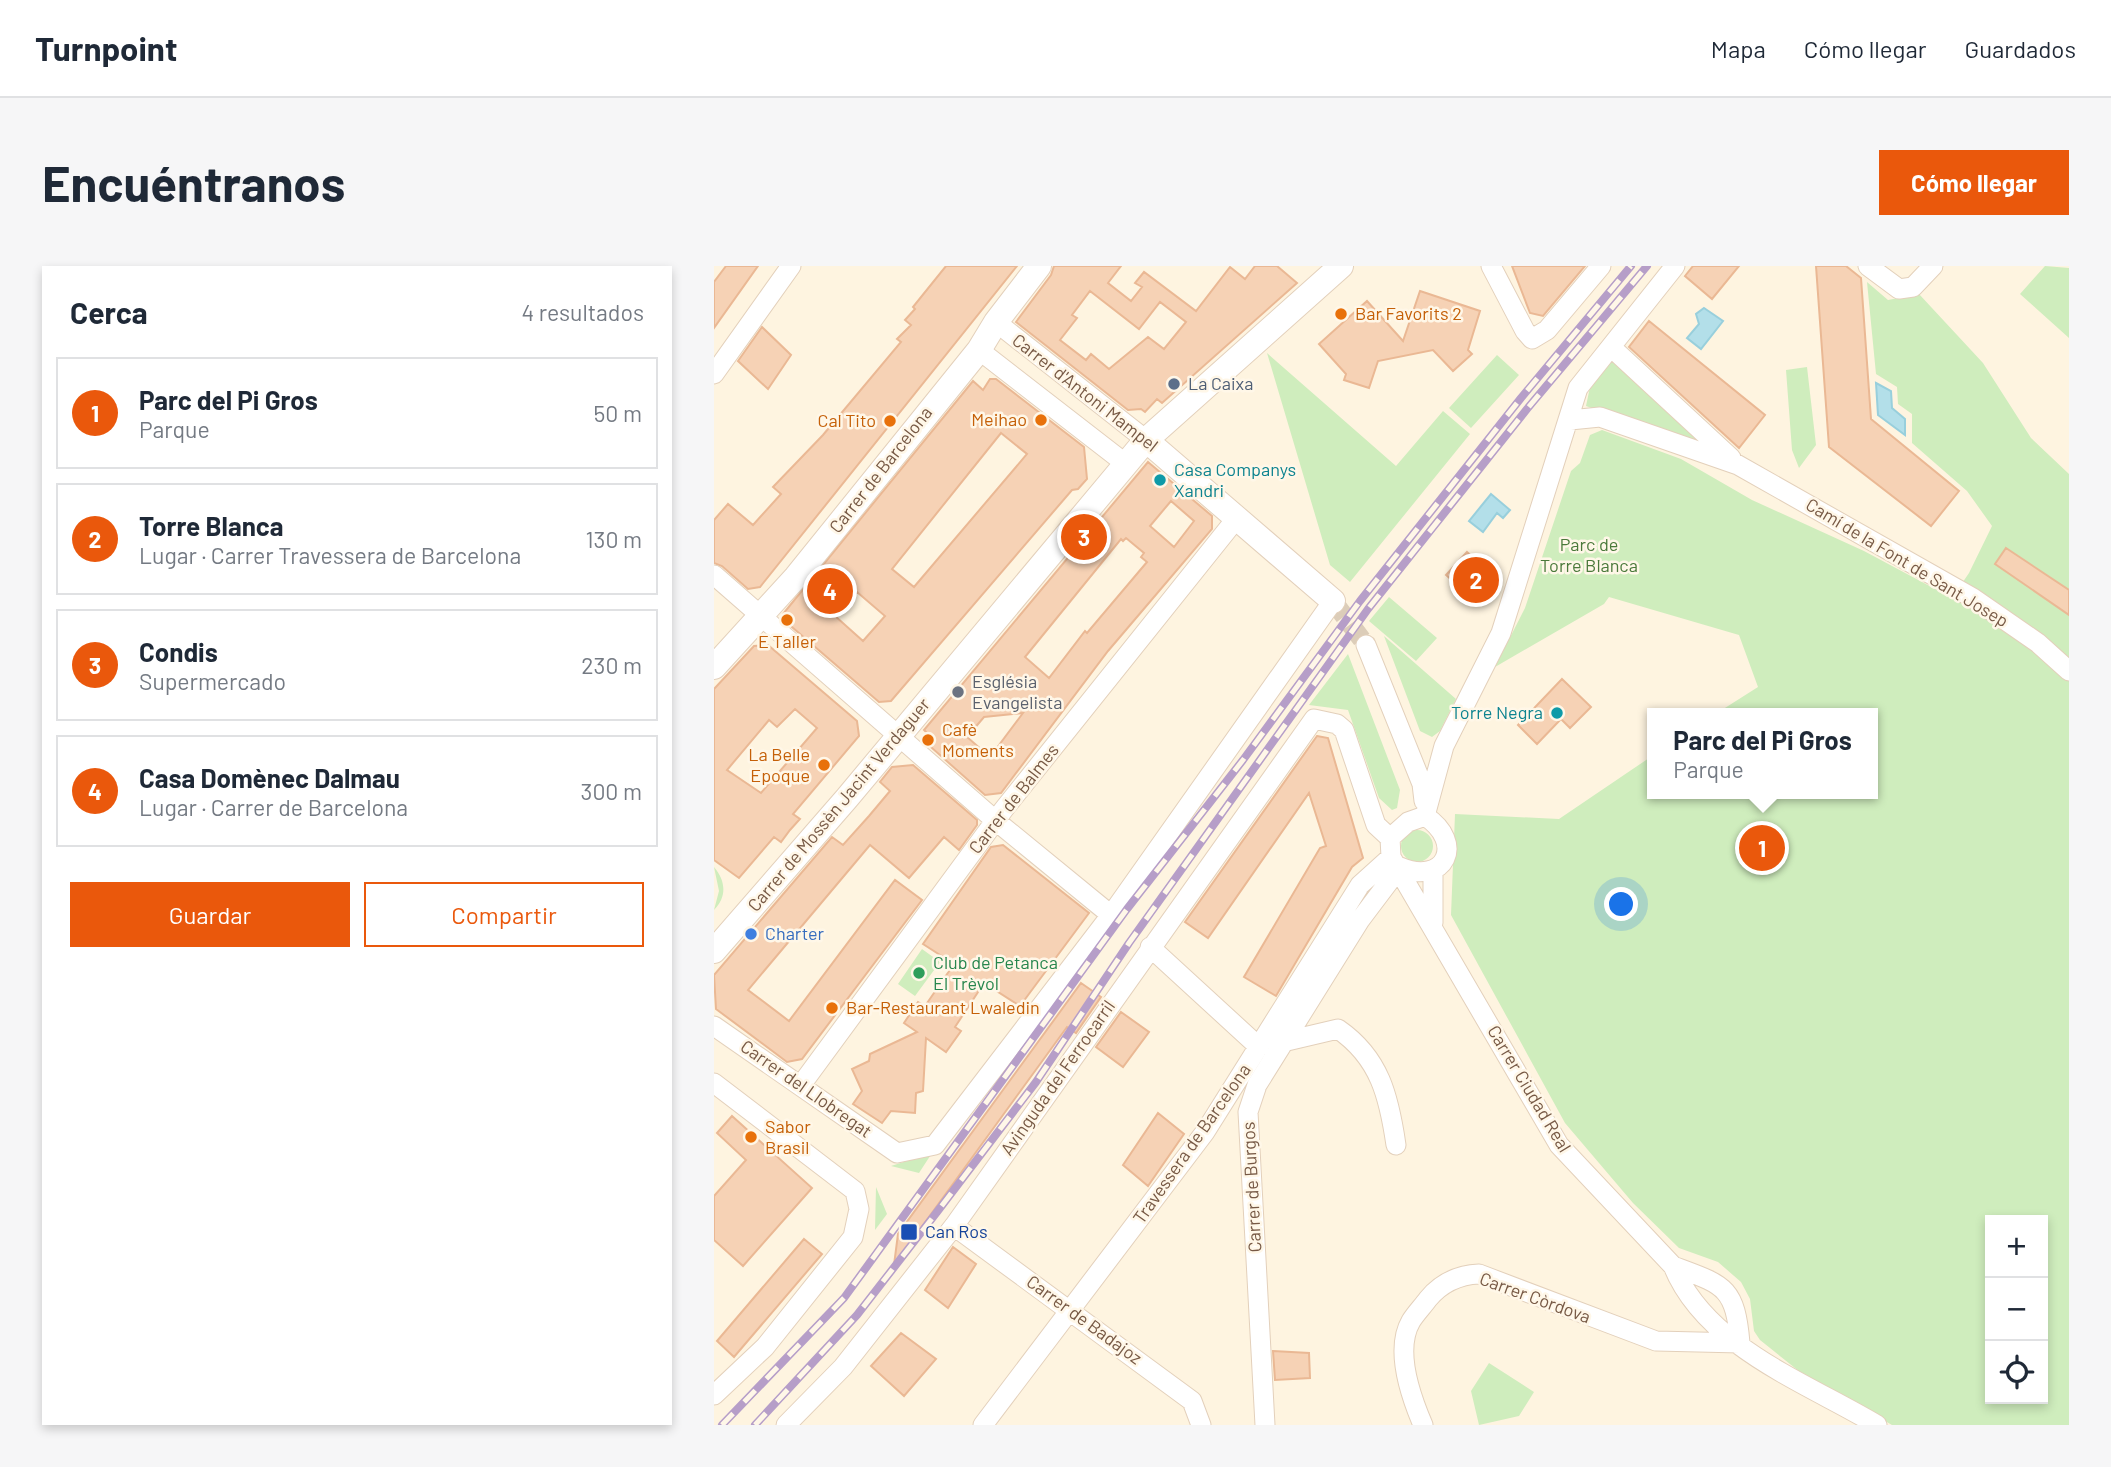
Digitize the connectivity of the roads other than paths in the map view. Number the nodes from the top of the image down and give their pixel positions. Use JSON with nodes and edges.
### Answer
{"nodes":[{"id":1,"x":791,"y":266,"type":"edge"},
{"id":2,"x":1039,"y":266,"type":"edge"},
{"id":3,"x":1491,"y":266,"type":"edge"},
{"id":4,"x":1601,"y":266,"type":"edge"},
{"id":5,"x":1675,"y":266,"type":"edge"},
{"id":6,"x":1868,"y":266,"type":"edge"},
{"id":7,"x":1933,"y":266,"type":"edge"},
{"id":8,"x":1332,"y":269,"type":"edge"},
{"id":9,"x":996,"y":322,"type":"junction"},
{"id":10,"x":1611,"y":347,"type":"junction"},
{"id":11,"x":979,"y":349,"type":"junction"},
{"id":12,"x":714,"y":374,"type":"edge"},
{"id":13,"x":1688,"y":419,"type":"junction"},
{"id":14,"x":1570,"y":420,"type":"junction"},
{"id":15,"x":1146,"y":440,"type":"junction"},
{"id":16,"x":1673,"y":442,"type":"junction"},
{"id":17,"x":1126,"y":464,"type":"junction"},
{"id":18,"x":1738,"y":465,"type":"junction"},
{"id":19,"x":1236,"y":519,"type":"junction"},
{"id":20,"x":714,"y":575,"type":"edge"},
{"id":21,"x":1333,"y":601,"type":"joint"},
{"id":22,"x":759,"y":616,"type":"junction"},
{"id":23,"x":1366,"y":645,"type":"tunnel mouth"},
{"id":24,"x":714,"y":667,"type":"edge"},
{"id":25,"x":2069,"y":671,"type":"edge"},
{"id":26,"x":899,"y":735,"type":"junction"},
{"id":27,"x":1444,"y":750,"type":"junction"},
{"id":28,"x":1411,"y":761,"type":"junction"},
{"id":29,"x":1416,"y":819,"type":"junction"},
{"id":30,"x":996,"y":821,"type":"junction"},
{"id":31,"x":1441,"y":828,"type":"junction"},
{"id":32,"x":1394,"y":854,"type":"junction"},
{"id":33,"x":1433,"y":871,"type":"junction"},
{"id":34,"x":1111,"y":915,"type":"junction"},
{"id":35,"x":1433,"y":928,"type":"junction"},
{"id":36,"x":1150,"y":947,"type":"junction"},
{"id":37,"x":714,"y":950,"type":"edge"},
{"id":38,"x":714,"y":1026,"type":"edge"},
{"id":39,"x":1287,"y":1041,"type":"junction"},
{"id":40,"x":1259,"y":1047,"type":"junction"},
{"id":41,"x":714,"y":1083,"type":"edge"},
{"id":42,"x":801,"y":1085,"type":"junction"},
{"id":43,"x":1396,"y":1145,"type":"dead end"},
{"id":44,"x":954,"y":1226,"type":"junction"},
{"id":45,"x":1673,"y":1266,"type":"junction"},
{"id":46,"x":1072,"y":1311,"type":"junction"},
{"id":47,"x":1740,"y":1343,"type":"junction"},
{"id":48,"x":714,"y":1395,"type":"edge"},
{"id":49,"x":786,"y":1425,"type":"edge"},
{"id":50,"x":984,"y":1425,"type":"edge"},
{"id":51,"x":1201,"y":1425,"type":"edge"},
{"id":52,"x":1265,"y":1425,"type":"edge"},
{"id":53,"x":1423,"y":1425,"type":"edge"},
{"id":54,"x":1877,"y":1425,"type":"edge"}],
"edges":[{"from":1,"to":12,"type":"street"},
{"from":2,"to":9,"type":"street","name":"Carrer de Barcelona"},
{"from":3,"to":4,"type":"street"},
{"from":5,"to":10,"type":"street"},
{"from":6,"to":7,"type":"street"},
{"from":8,"to":15,"type":"street","name":"Carrer de Mossèn Jacint Verdaguer"},
{"from":9,"to":11,"type":"street","name":"Carrer de Barcelona"},
{"from":9,"to":15,"type":"street","name":"Carrer d'Antoni Mampel"},
{"from":10,"to":13,"type":"street","name":"Camí de la Font de Sant Josep"},
{"from":10,"to":14,"type":"street"},
{"from":11,"to":17,"type":"street","name":"Carrer d'Antoni Mampel"},
{"from":11,"to":22,"type":"street","name":"Carrer de Barcelona"},
{"from":13,"to":16,"type":"street"},
{"from":13,"to":18,"type":"street","name":"Camí de la Font de Sant Josep"},
{"from":14,"to":16,"type":"street","name":"Camí de la Font de Sant Josep"},
{"from":14,"to":27,"type":"street"},
{"from":15,"to":17,"type":"street","name":"Carrer de Mossèn Jacint Verdaguer"},
{"from":15,"to":19,"type":"street","name":"Carrer d'Antoni Mampel"},
{"from":16,"to":18,"type":"street","name":"Camí de la Font de Sant Josep"},
{"from":17,"to":26,"type":"street","name":"Carrer de Mossèn Jacint Verdaguer"},
{"from":18,"to":25,"type":"street","name":"Camí de la Font de Sant Josep"},
{"from":19,"to":21,"type":"street","name":"Carrer d'Antoni Mampel"},
{"from":19,"to":30,"type":"street","name":"Carrer de Balmes"},
{"from":20,"to":22,"type":"street"},
{"from":21,"to":34,"type":"street"},
{"from":22,"to":24,"type":"street","name":"Carrer de Barcelona"},
{"from":22,"to":26,"type":"street"},
{"from":23,"to":28,"type":"street"},
{"from":26,"to":30,"type":"street"},
{"from":26,"to":37,"type":"street","name":"Carrer de Mossèn Jacint Verdaguer"},
{"from":27,"to":28,"type":"street"},
{"from":27,"to":29,"type":"street"},
{"from":27,"to":31,"type":"street"},
{"from":28,"to":29,"type":"street"},
{"from":29,"to":31,"type":"street"},
{"from":29,"to":32,"type":"street"},
{"from":30,"to":34,"type":"street"},
{"from":30,"to":42,"type":"street","name":"Carrer de Balmes"},
{"from":31,"to":33,"type":"street"},
{"from":32,"to":33,"type":"street"},
{"from":32,"to":35,"type":"street","name":"Carrer Ciudad Real"},
{"from":32,"to":36,"type":"street","name":"Avinguda del Ferrocarril"},
{"from":32,"to":39,"type":"street","name":"Carrer de Burgos"},
{"from":32,"to":40,"type":"street","name":"Travessera de Barcelona"},
{"from":33,"to":35,"type":"street"},
{"from":34,"to":42,"type":"street","name":"Carrer del Llobregat"},
{"from":35,"to":45,"type":"street","name":"Carrer Ciudad Real"},
{"from":36,"to":40,"type":"street"},
{"from":36,"to":44,"type":"street","name":"Avinguda del Ferrocarril"},
{"from":38,"to":42,"type":"street","name":"Carrer del Llobregat"},
{"from":39,"to":43,"type":"street"},
{"from":39,"to":52,"type":"street","name":"Carrer de Burgos"},
{"from":40,"to":46,"type":"street","name":"Travessera de Barcelona"},
{"from":41,"to":48,"type":"street"},
{"from":44,"to":46,"type":"street","name":"Carrer de Badajoz"},
{"from":44,"to":49,"type":"street","name":"Avinguda del Ferrocarril"},
{"from":45,"to":47,"type":"street","name":"Carrer Ciudad Real"},
{"from":45,"to":47,"type":"street","name":"Carrer Ciudad Real"},
{"from":46,"to":50,"type":"street","name":"Travessera de Barcelona"},
{"from":46,"to":51,"type":"street","name":"Carrer de Badajoz"},
{"from":47,"to":53,"type":"street","name":"Carrer Còrdova"},
{"from":47,"to":54,"type":"street","name":"Carrer Ciudad Real"}]}
